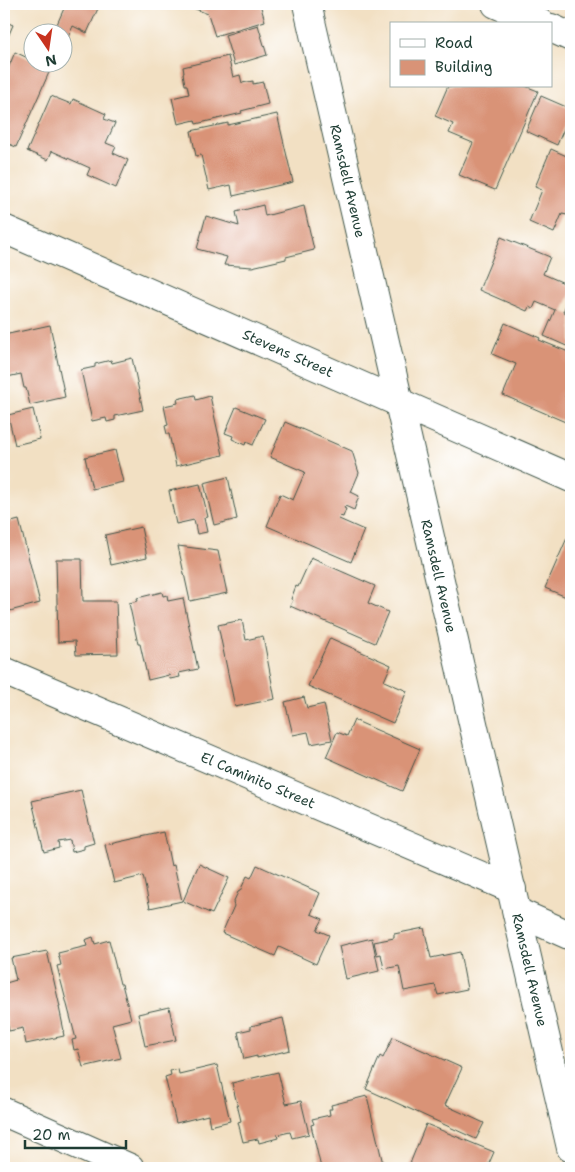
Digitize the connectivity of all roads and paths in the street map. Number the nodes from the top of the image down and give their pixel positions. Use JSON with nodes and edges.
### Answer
{"nodes":[{"id":1,"x":307,"y":4,"type":"edge"},
{"id":2,"x":496,"y":4,"type":"edge"},
{"id":3,"x":537,"y":22,"type":"edge"},
{"id":4,"x":552,"y":28,"type":"edge"},
{"id":5,"x":571,"y":37,"type":"edge"},
{"id":6,"x":4,"y":229,"type":"edge"},
{"id":7,"x":399,"y":402,"type":"junction"},
{"id":8,"x":571,"y":478,"type":"edge"},
{"id":9,"x":4,"y":671,"type":"edge"},
{"id":10,"x":514,"y":901,"type":"junction"},
{"id":11,"x":571,"y":936,"type":"edge"},
{"id":12,"x":4,"y":1112,"type":"edge"},
{"id":13,"x":571,"y":1148,"type":"edge"},
{"id":14,"x":130,"y":1168,"type":"edge"}],
"edges":[{"from":1,"to":7,"type":"street","name":"Ramsdell Avenue"},
{"from":2,"to":3,"type":"street"},
{"from":4,"to":5,"type":"street"},
{"from":6,"to":7,"type":"street","name":"Stevens Street"},
{"from":7,"to":8,"type":"street","name":"Stevens Street"},
{"from":7,"to":10,"type":"street","name":"Ramsdell Avenue"},
{"from":9,"to":10,"type":"street","name":"El Caminito Street"},
{"from":10,"to":11,"type":"street","name":"El Caminito Street"},
{"from":10,"to":13,"type":"street","name":"Ramsdell Avenue"},
{"from":12,"to":14,"type":"street"}]}
